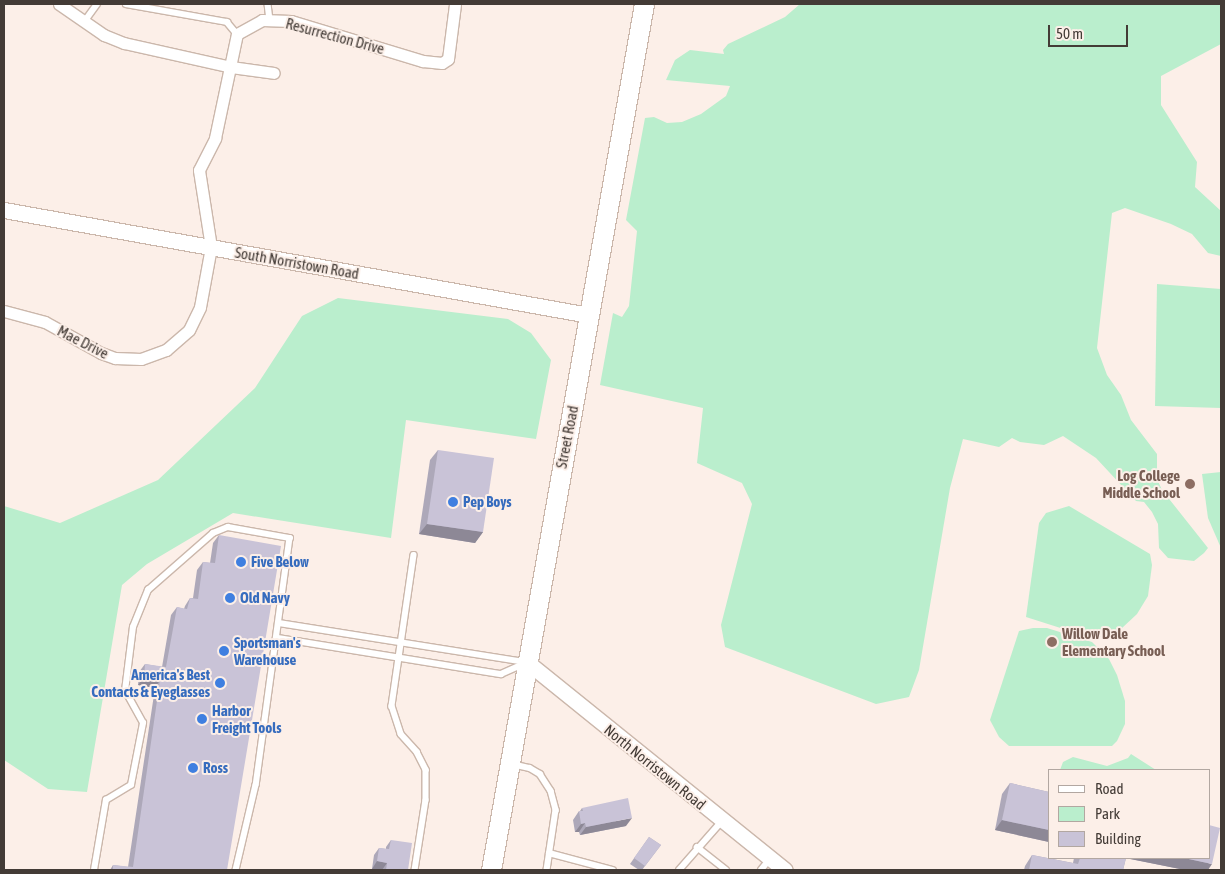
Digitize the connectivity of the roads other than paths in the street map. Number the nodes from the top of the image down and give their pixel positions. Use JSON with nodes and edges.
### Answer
{"nodes":[{"id":1,"x":59,"y":4,"type":"edge"},
{"id":2,"x":97,"y":4,"type":"edge"},
{"id":3,"x":126,"y":4,"type":"edge"},
{"id":4,"x":268,"y":4,"type":"edge"},
{"id":5,"x":455,"y":4,"type":"edge"},
{"id":6,"x":644,"y":4,"type":"edge"},
{"id":7,"x":270,"y":20,"type":"junction"},
{"id":8,"x":84,"y":22,"type":"junction"},
{"id":9,"x":237,"y":34,"type":"junction"},
{"id":10,"x":231,"y":67,"type":"junction"},
{"id":11,"x":274,"y":73,"type":"dead end"},
{"id":12,"x":4,"y":210,"type":"edge"},
{"id":13,"x":211,"y":247,"type":"junction"},
{"id":14,"x":4,"y":311,"type":"edge"},
{"id":15,"x":589,"y":315,"type":"junction"},
{"id":16,"x":414,"y":556,"type":"dead end"},
{"id":17,"x":280,"y":623,"type":"junction"},
{"id":18,"x":278,"y":638,"type":"junction"},
{"id":19,"x":401,"y":644,"type":"junction"},
{"id":20,"x":398,"y":657,"type":"junction"},
{"id":21,"x":527,"y":662,"type":"junction"},
{"id":22,"x":510,"y":764,"type":"junction"},
{"id":23,"x":722,"y":821,"type":"junction"},
{"id":24,"x":697,"y":847,"type":"junction"},
{"id":25,"x":549,"y":853,"type":"junction"},
{"id":26,"x":765,"y":864,"type":"edge"},
{"id":27,"x":94,"y":870,"type":"edge"},
{"id":28,"x":236,"y":870,"type":"edge"},
{"id":29,"x":415,"y":870,"type":"edge"},
{"id":30,"x":491,"y":870,"type":"edge"},
{"id":31,"x":547,"y":870,"type":"edge"},
{"id":32,"x":613,"y":870,"type":"edge"},
{"id":33,"x":679,"y":870,"type":"edge"},
{"id":34,"x":726,"y":870,"type":"edge"},
{"id":35,"x":785,"y":870,"type":"edge"}],
"edges":[{"from":1,"to":8,"type":"street"},
{"from":2,"to":8,"type":"lane"},
{"from":3,"to":9,"type":"lane"},
{"from":4,"to":7,"type":"lane"},
{"from":5,"to":7,"type":"street","name":"Resurrection Drive"},
{"from":6,"to":15,"type":"main road","name":"Street Road"},
{"from":7,"to":9,"type":"street","name":"Resurrection Drive"},
{"from":8,"to":10,"type":"street"},
{"from":9,"to":10,"type":"street"},
{"from":10,"to":11,"type":"street"},
{"from":10,"to":13,"type":"street"},
{"from":12,"to":13,"type":"street","name":"South Norristown Road"},
{"from":13,"to":14,"type":"street","name":"Mae Drive"},
{"from":13,"to":15,"type":"street","name":"South Norristown Road"},
{"from":15,"to":21,"type":"main road","name":"Street Road"},
{"from":16,"to":19,"type":"lane"},
{"from":17,"to":18,"type":"lane"},
{"from":17,"to":19,"type":"lane"},
{"from":17,"to":27,"type":"lane"},
{"from":18,"to":20,"type":"lane"},
{"from":18,"to":28,"type":"lane"},
{"from":19,"to":20,"type":"lane"},
{"from":19,"to":21,"type":"lane"},
{"from":20,"to":21,"type":"lane"},
{"from":20,"to":29,"type":"lane"},
{"from":21,"to":22,"type":"main road","name":"Street Road"},
{"from":21,"to":23,"type":"street","name":"North Norristown Road"},
{"from":22,"to":25,"type":"lane"},
{"from":22,"to":30,"type":"main road","name":"Street Road"},
{"from":23,"to":24,"type":"lane"},
{"from":23,"to":26,"type":"street","name":"North Norristown Road"},
{"from":24,"to":33,"type":"lane"},
{"from":24,"to":34,"type":"lane"},
{"from":25,"to":31,"type":"lane"},
{"from":25,"to":32,"type":"lane"},
{"from":26,"to":35,"type":"street","name":"North Norristown Road"}]}
